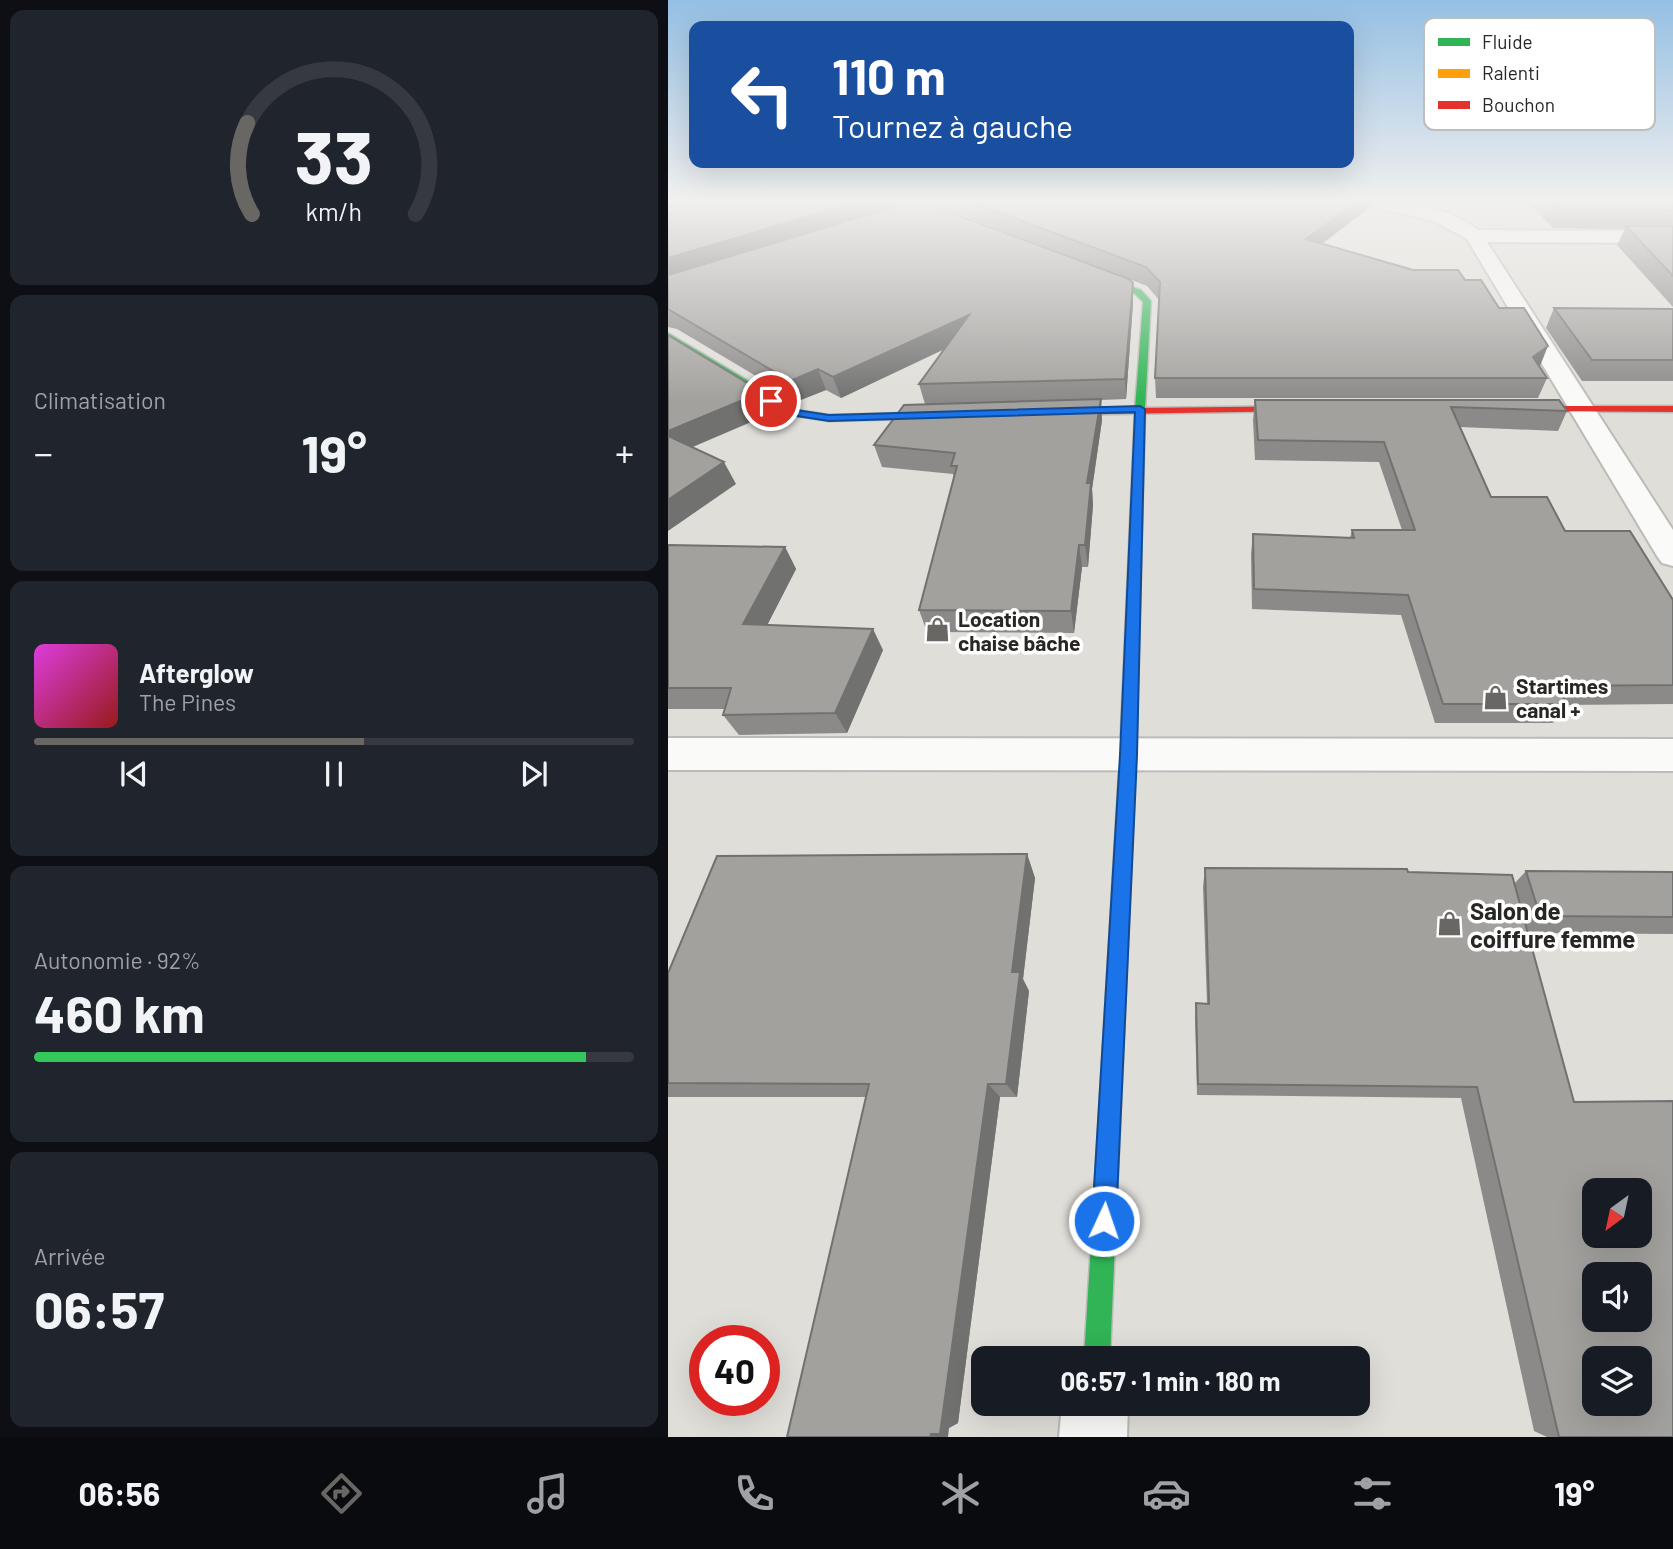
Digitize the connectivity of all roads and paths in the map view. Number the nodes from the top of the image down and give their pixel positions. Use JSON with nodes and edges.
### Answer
{"nodes":[{"id":1,"x":1078,"y":268,"type":"edge"},
{"id":2,"x":1494,"y":268,"type":"edge"},
{"id":3,"x":668,"y":336,"type":"edge"},
{"id":4,"x":1140,"y":409,"type":"junction"},
{"id":5,"x":1320,"y":409,"type":"edge"},
{"id":6,"x":1501,"y":409,"type":"edge"},
{"id":7,"x":1584,"y":409,"type":"junction"},
{"id":8,"x":1672,"y":409,"type":"edge"},
{"id":9,"x":1032,"y":412,"type":"edge"},
{"id":10,"x":964,"y":414,"type":"edge"},
{"id":11,"x":1672,"y":556,"type":"edge"},
{"id":12,"x":668,"y":754,"type":"edge"},
{"id":13,"x":1128,"y":755,"type":"junction"},
{"id":14,"x":1672,"y":755,"type":"edge"},
{"id":15,"x":1098,"y":1346,"type":"edge"},
{"id":16,"x":1094,"y":1416,"type":"edge"},
{"id":17,"x":1093,"y":1437,"type":"edge"}],
"edges":[{"from":1,"to":4,"type":"street"},
{"from":2,"to":7,"type":"street"},
{"from":3,"to":10,"type":"street"},
{"from":4,"to":5,"type":"street"},
{"from":4,"to":9,"type":"street"},
{"from":4,"to":13,"type":"street"},
{"from":6,"to":7,"type":"street"},
{"from":7,"to":8,"type":"street"},
{"from":7,"to":11,"type":"street"},
{"from":12,"to":13,"type":"street"},
{"from":13,"to":14,"type":"street"},
{"from":13,"to":15,"type":"street"},
{"from":16,"to":17,"type":"street"}]}
